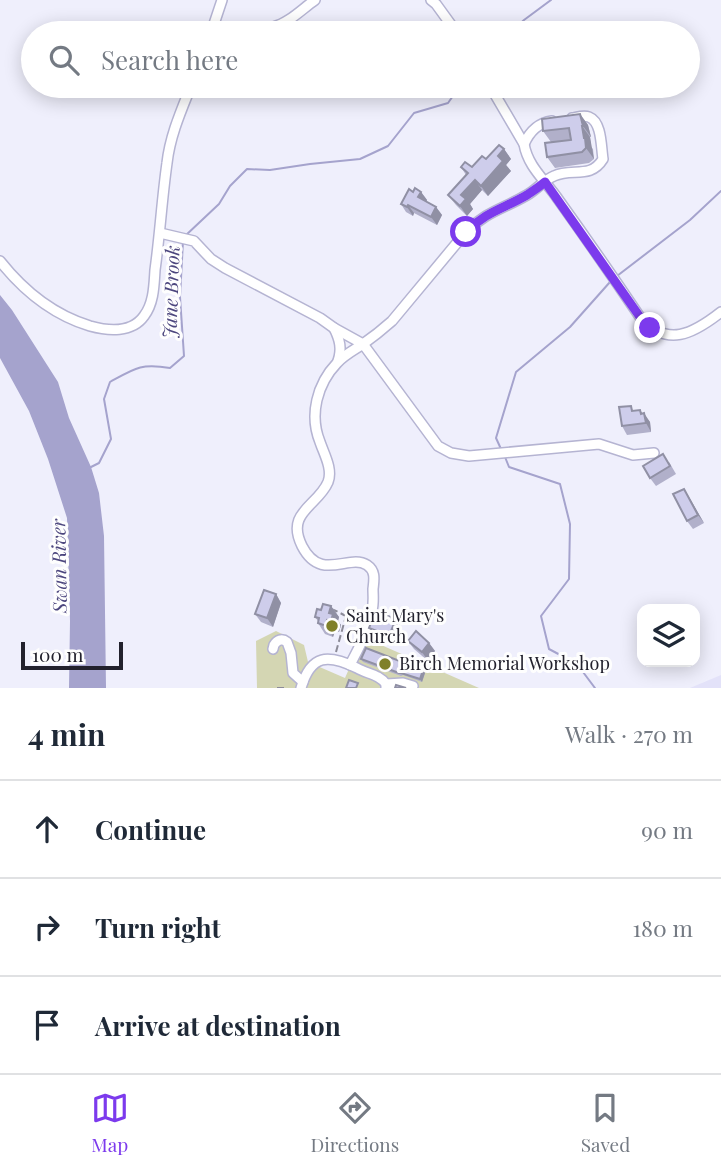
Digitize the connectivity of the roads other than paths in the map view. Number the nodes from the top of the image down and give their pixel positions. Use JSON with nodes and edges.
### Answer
{"nodes":[{"id":1,"x":222,"y":0,"type":"edge"},
{"id":2,"x":315,"y":0,"type":"edge"},
{"id":3,"x":431,"y":0,"type":"edge"},
{"id":4,"x":215,"y":21,"type":"edge"},
{"id":5,"x":286,"y":21,"type":"edge"},
{"id":6,"x":448,"y":21,"type":"edge"},
{"id":7,"x":187,"y":98,"type":"edge"},
{"id":8,"x":497,"y":98,"type":"edge"},
{"id":9,"x":524,"y":144,"type":"junction"},
{"id":10,"x":545,"y":182,"type":"junction"},
{"id":11,"x":160,"y":233,"type":"junction"},
{"id":12,"x":0,"y":261,"type":"edge"},
{"id":13,"x":721,"y":312,"type":"edge"},
{"id":14,"x":334,"y":328,"type":"junction"},
{"id":15,"x":363,"y":344,"type":"junction"},
{"id":16,"x":338,"y":361,"type":"junction"},
{"id":17,"x":654,"y":453,"type":"dead end"},
{"id":18,"x":274,"y":649,"type":"dead end"},
{"id":19,"x":351,"y":664,"type":"junction"},
{"id":20,"x":302,"y":685,"type":"edge"},
{"id":21,"x":386,"y":686,"type":"edge"},
{"id":22,"x":412,"y":686,"type":"dead end"}],
"edges":[{"from":1,"to":4,"type":"street"},
{"from":2,"to":5,"type":"street"},
{"from":3,"to":6,"type":"street"},
{"from":7,"to":11,"type":"street"},
{"from":8,"to":9,"type":"street"},
{"from":9,"to":10,"type":"street"},
{"from":9,"to":10,"type":"street"},
{"from":10,"to":13,"type":"street"},
{"from":10,"to":15,"type":"street"},
{"from":11,"to":12,"type":"street"},
{"from":11,"to":14,"type":"street"},
{"from":14,"to":15,"type":"street"},
{"from":14,"to":16,"type":"street"},
{"from":15,"to":16,"type":"street"},
{"from":15,"to":17,"type":"street"},
{"from":16,"to":19,"type":"street"},
{"from":18,"to":20,"type":"street"},
{"from":19,"to":20,"type":"street"},
{"from":19,"to":21,"type":"street"},
{"from":21,"to":22,"type":"street"}]}
